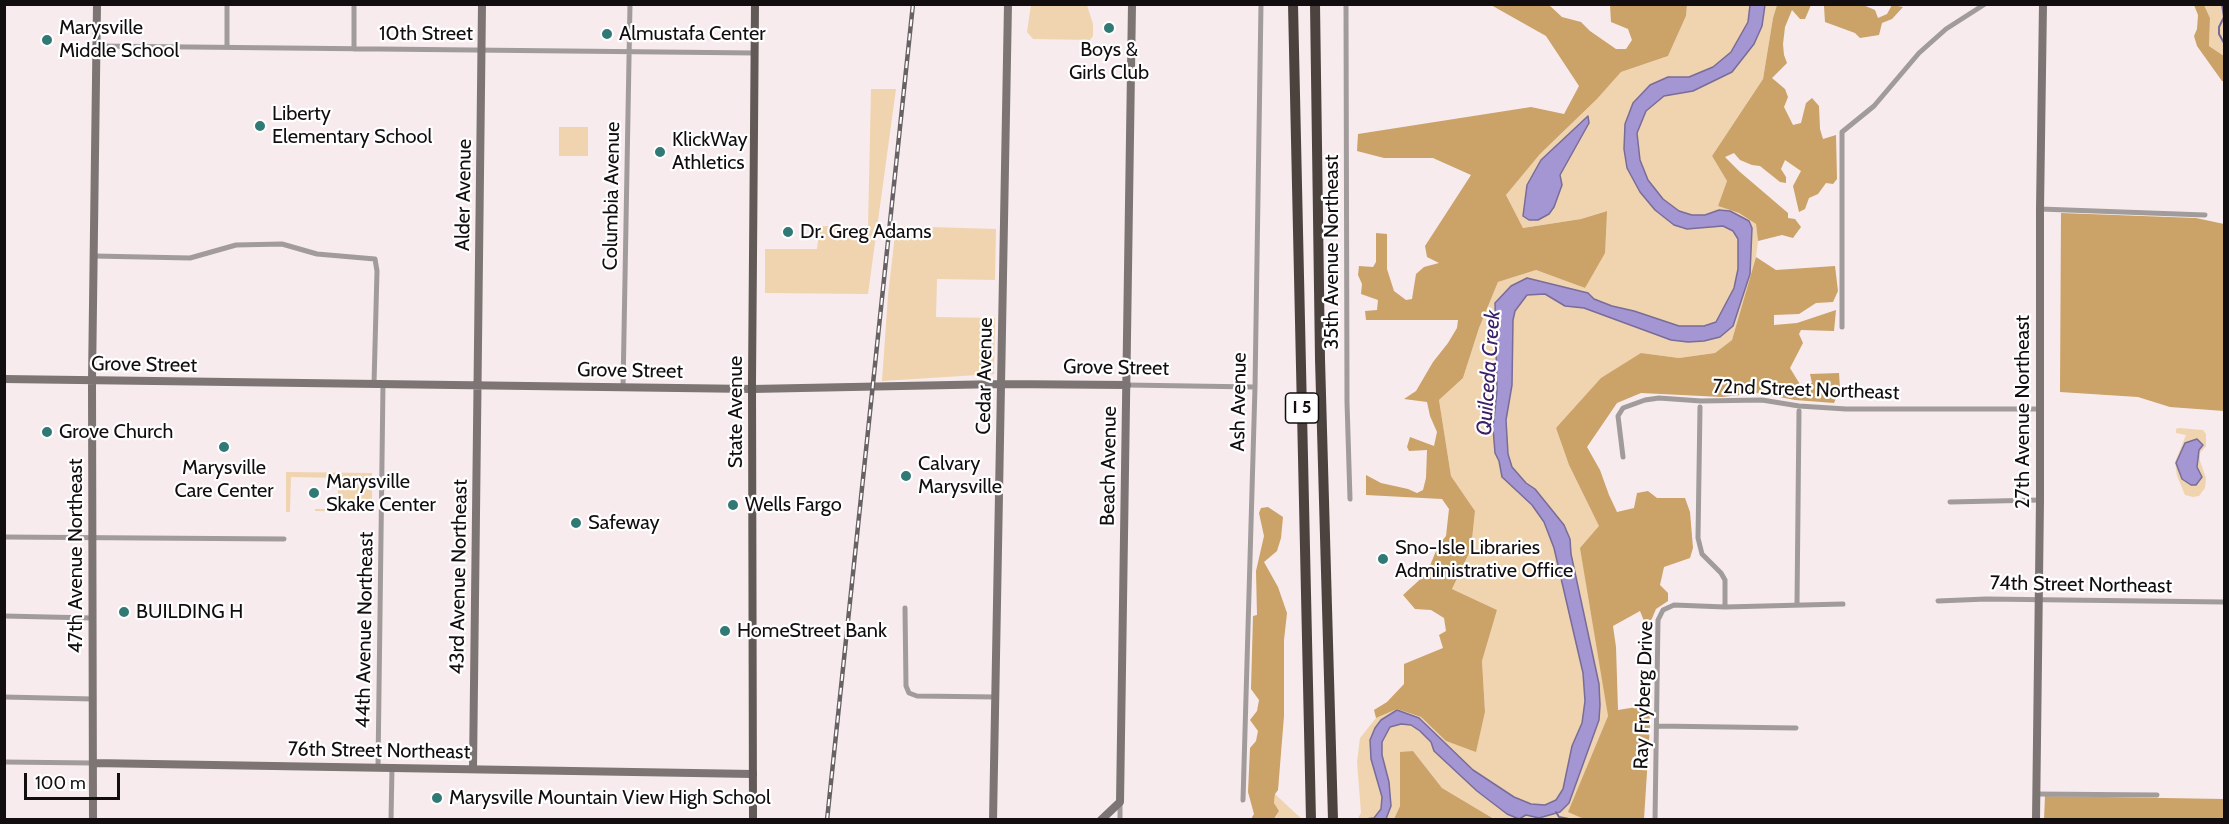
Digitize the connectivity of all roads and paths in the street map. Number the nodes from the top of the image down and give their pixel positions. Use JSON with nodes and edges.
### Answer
{"nodes":[{"id":1,"x":97,"y":4,"type":"edge"},
{"id":2,"x":227,"y":4,"type":"edge"},
{"id":3,"x":354,"y":4,"type":"edge"},
{"id":4,"x":482,"y":4,"type":"edge"},
{"id":5,"x":630,"y":4,"type":"edge"},
{"id":6,"x":755,"y":4,"type":"edge"},
{"id":7,"x":1008,"y":4,"type":"edge"},
{"id":8,"x":1132,"y":4,"type":"edge"},
{"id":9,"x":1261,"y":4,"type":"edge"},
{"id":10,"x":1293,"y":4,"type":"edge"},
{"id":11,"x":1315,"y":4,"type":"edge"},
{"id":12,"x":1346,"y":4,"type":"edge"},
{"id":13,"x":1985,"y":4,"type":"edge"},
{"id":14,"x":2043,"y":4,"type":"edge"},
{"id":15,"x":96,"y":46,"type":"junction"},
{"id":16,"x":227,"y":47,"type":"junction"},
{"id":17,"x":354,"y":49,"type":"junction"},
{"id":18,"x":482,"y":50,"type":"junction"},
{"id":19,"x":630,"y":52,"type":"junction"},
{"id":20,"x":755,"y":53,"type":"junction"},
{"id":21,"x":2040,"y":208,"type":"junction"},
{"id":22,"x":2205,"y":215,"type":"dead end"},
{"id":23,"x":93,"y":256,"type":"junction"},
{"id":24,"x":1842,"y":327,"type":"dead end"},
{"id":25,"x":4,"y":379,"type":"edge"},
{"id":26,"x":92,"y":381,"type":"junction"},
{"id":27,"x":374,"y":384,"type":"junction"},
{"id":28,"x":383,"y":384,"type":"junction"},
{"id":29,"x":1001,"y":384,"type":"junction"},
{"id":30,"x":1128,"y":385,"type":"junction"},
{"id":31,"x":478,"y":386,"type":"junction"},
{"id":32,"x":1255,"y":387,"type":"junction"},
{"id":33,"x":623,"y":388,"type":"junction"},
{"id":34,"x":752,"y":389,"type":"junction"},
{"id":35,"x":1700,"y":407,"type":"dead end"},
{"id":36,"x":2040,"y":409,"type":"junction"},
{"id":37,"x":1799,"y":411,"type":"dead end"},
{"id":38,"x":1623,"y":457,"type":"dead end"},
{"id":39,"x":1350,"y":499,"type":"dead end"},
{"id":40,"x":2040,"y":500,"type":"junction"},
{"id":41,"x":1950,"y":502,"type":"dead end"},
{"id":42,"x":4,"y":537,"type":"edge"},
{"id":43,"x":92,"y":538,"type":"junction"},
{"id":44,"x":284,"y":539,"type":"dead end"},
{"id":45,"x":2038,"y":600,"type":"junction"},
{"id":46,"x":1938,"y":601,"type":"dead end"},
{"id":47,"x":2224,"y":602,"type":"edge"},
{"id":48,"x":1797,"y":604,"type":"junction"},
{"id":49,"x":1844,"y":604,"type":"dead end"},
{"id":50,"x":1725,"y":607,"type":"junction"},
{"id":51,"x":905,"y":608,"type":"dead end"},
{"id":52,"x":4,"y":616,"type":"edge"},
{"id":53,"x":92,"y":618,"type":"junction"},
{"id":54,"x":4,"y":697,"type":"edge"},
{"id":55,"x":996,"y":697,"type":"junction"},
{"id":56,"x":93,"y":699,"type":"junction"},
{"id":57,"x":1657,"y":726,"type":"junction"},
{"id":58,"x":1796,"y":728,"type":"dead end"},
{"id":59,"x":4,"y":762,"type":"edge"},
{"id":60,"x":93,"y":763,"type":"junction"},
{"id":61,"x":378,"y":767,"type":"junction"},
{"id":62,"x":392,"y":768,"type":"junction"},
{"id":63,"x":473,"y":769,"type":"junction"},
{"id":64,"x":753,"y":774,"type":"junction"},
{"id":65,"x":2036,"y":794,"type":"junction"},
{"id":66,"x":2157,"y":795,"type":"dead end"},
{"id":67,"x":1243,"y":800,"type":"dead end"},
{"id":68,"x":1120,"y":802,"type":"junction"},
{"id":69,"x":1311,"y":815,"type":"edge"},
{"id":70,"x":1105,"y":818,"type":"edge"},
{"id":71,"x":93,"y":819,"type":"edge"},
{"id":72,"x":391,"y":819,"type":"edge"},
{"id":73,"x":753,"y":819,"type":"edge"},
{"id":74,"x":993,"y":819,"type":"edge"},
{"id":75,"x":1120,"y":819,"type":"edge"},
{"id":76,"x":1333,"y":819,"type":"edge"},
{"id":77,"x":1655,"y":819,"type":"edge"},
{"id":78,"x":2036,"y":819,"type":"edge"}],
"edges":[{"from":1,"to":15,"type":"street","name":"47th Avenue Northeast"},
{"from":2,"to":16,"type":"street"},
{"from":3,"to":17,"type":"street"},
{"from":4,"to":18,"type":"street","name":"Alder Avenue"},
{"from":5,"to":19,"type":"street","name":"Columbia Avenue"},
{"from":6,"to":20,"type":"main road","name":"State Avenue"},
{"from":7,"to":29,"type":"street","name":"Cedar Avenue"},
{"from":8,"to":30,"type":"street","name":"Beach Avenue"},
{"from":9,"to":32,"type":"street","name":"Ash Avenue"},
{"from":10,"to":69,"type":"highway","number":"I 5"},
{"from":11,"to":76,"type":"highway","number":"I 5"},
{"from":12,"to":39,"type":"street","name":"35th Avenue Northeast"},
{"from":13,"to":24,"type":"street"},
{"from":14,"to":21,"type":"street","name":"27th Avenue Northeast"},
{"from":15,"to":16,"type":"street","name":"10th Street"},
{"from":15,"to":23,"type":"street","name":"47th Avenue Northeast"},
{"from":16,"to":17,"type":"street","name":"10th Street"},
{"from":17,"to":18,"type":"street","name":"10th Street"},
{"from":18,"to":19,"type":"street","name":"10th Street"},
{"from":18,"to":31,"type":"street","name":"Alder Avenue"},
{"from":19,"to":20,"type":"street","name":"10th Street"},
{"from":19,"to":33,"type":"street","name":"Columbia Avenue"},
{"from":20,"to":34,"type":"main road","name":"State Avenue"},
{"from":21,"to":22,"type":"street"},
{"from":21,"to":36,"type":"street","name":"27th Avenue Northeast"},
{"from":23,"to":26,"type":"street","name":"47th Avenue Northeast"},
{"from":23,"to":27,"type":"street"},
{"from":25,"to":26,"type":"street","name":"Grove Street"},
{"from":26,"to":27,"type":"street","name":"Grove Street"},
{"from":26,"to":43,"type":"street","name":"47th Avenue Northeast"},
{"from":27,"to":28,"type":"street","name":"Grove Street"},
{"from":28,"to":31,"type":"street","name":"Grove Street"},
{"from":28,"to":61,"type":"street","name":"44th Avenue Northeast"},
{"from":29,"to":30,"type":"street","name":"Grove Street"},
{"from":29,"to":34,"type":"street","name":"Grove Street"},
{"from":29,"to":55,"type":"street","name":"Cedar Avenue"},
{"from":30,"to":32,"type":"street","name":"Grove Street"},
{"from":30,"to":68,"type":"street","name":"Beach Avenue"},
{"from":31,"to":33,"type":"street","name":"Grove Street"},
{"from":31,"to":63,"type":"street","name":"43rd Avenue Northeast"},
{"from":32,"to":67,"type":"street","name":"Ash Avenue"},
{"from":33,"to":34,"type":"street","name":"Grove Street"},
{"from":34,"to":64,"type":"main road","name":"State Avenue"},
{"from":35,"to":50,"type":"street"},
{"from":36,"to":38,"type":"street","name":"72nd Street Northeast"},
{"from":36,"to":40,"type":"street","name":"27th Avenue Northeast"},
{"from":37,"to":48,"type":"street"},
{"from":40,"to":41,"type":"street"},
{"from":40,"to":45,"type":"street","name":"27th Avenue Northeast"},
{"from":42,"to":43,"type":"street"},
{"from":43,"to":44,"type":"street"},
{"from":43,"to":53,"type":"street","name":"47th Avenue Northeast"},
{"from":45,"to":46,"type":"street","name":"74th Street Northeast"},
{"from":45,"to":47,"type":"street","name":"74th Street Northeast"},
{"from":45,"to":65,"type":"street","name":"27th Avenue Northeast"},
{"from":48,"to":49,"type":"street","name":"Ray Fryberg Drive"},
{"from":48,"to":50,"type":"street","name":"Ray Fryberg Drive"},
{"from":50,"to":57,"type":"street","name":"Ray Fryberg Drive"},
{"from":51,"to":55,"type":"street"},
{"from":52,"to":53,"type":"street"},
{"from":53,"to":56,"type":"street","name":"47th Avenue Northeast"},
{"from":54,"to":56,"type":"street"},
{"from":55,"to":74,"type":"street","name":"Cedar Avenue"},
{"from":56,"to":60,"type":"street","name":"47th Avenue Northeast"},
{"from":57,"to":58,"type":"street"},
{"from":57,"to":77,"type":"street","name":"Ray Fryberg Drive"},
{"from":59,"to":60,"type":"street","name":"76th Street Northeast"},
{"from":60,"to":61,"type":"street","name":"76th Street Northeast"},
{"from":60,"to":71,"type":"street","name":"47th Avenue Northeast"},
{"from":61,"to":62,"type":"street","name":"76th Street Northeast"},
{"from":62,"to":63,"type":"street","name":"76th Street Northeast"},
{"from":62,"to":72,"type":"street"},
{"from":63,"to":64,"type":"street","name":"76th Street Northeast"},
{"from":64,"to":73,"type":"main road","name":"State Avenue"},
{"from":65,"to":66,"type":"street"},
{"from":65,"to":78,"type":"street","name":"27th Avenue Northeast"},
{"from":68,"to":70,"type":"street"},
{"from":68,"to":75,"type":"street","name":"Beach Avenue"}]}
